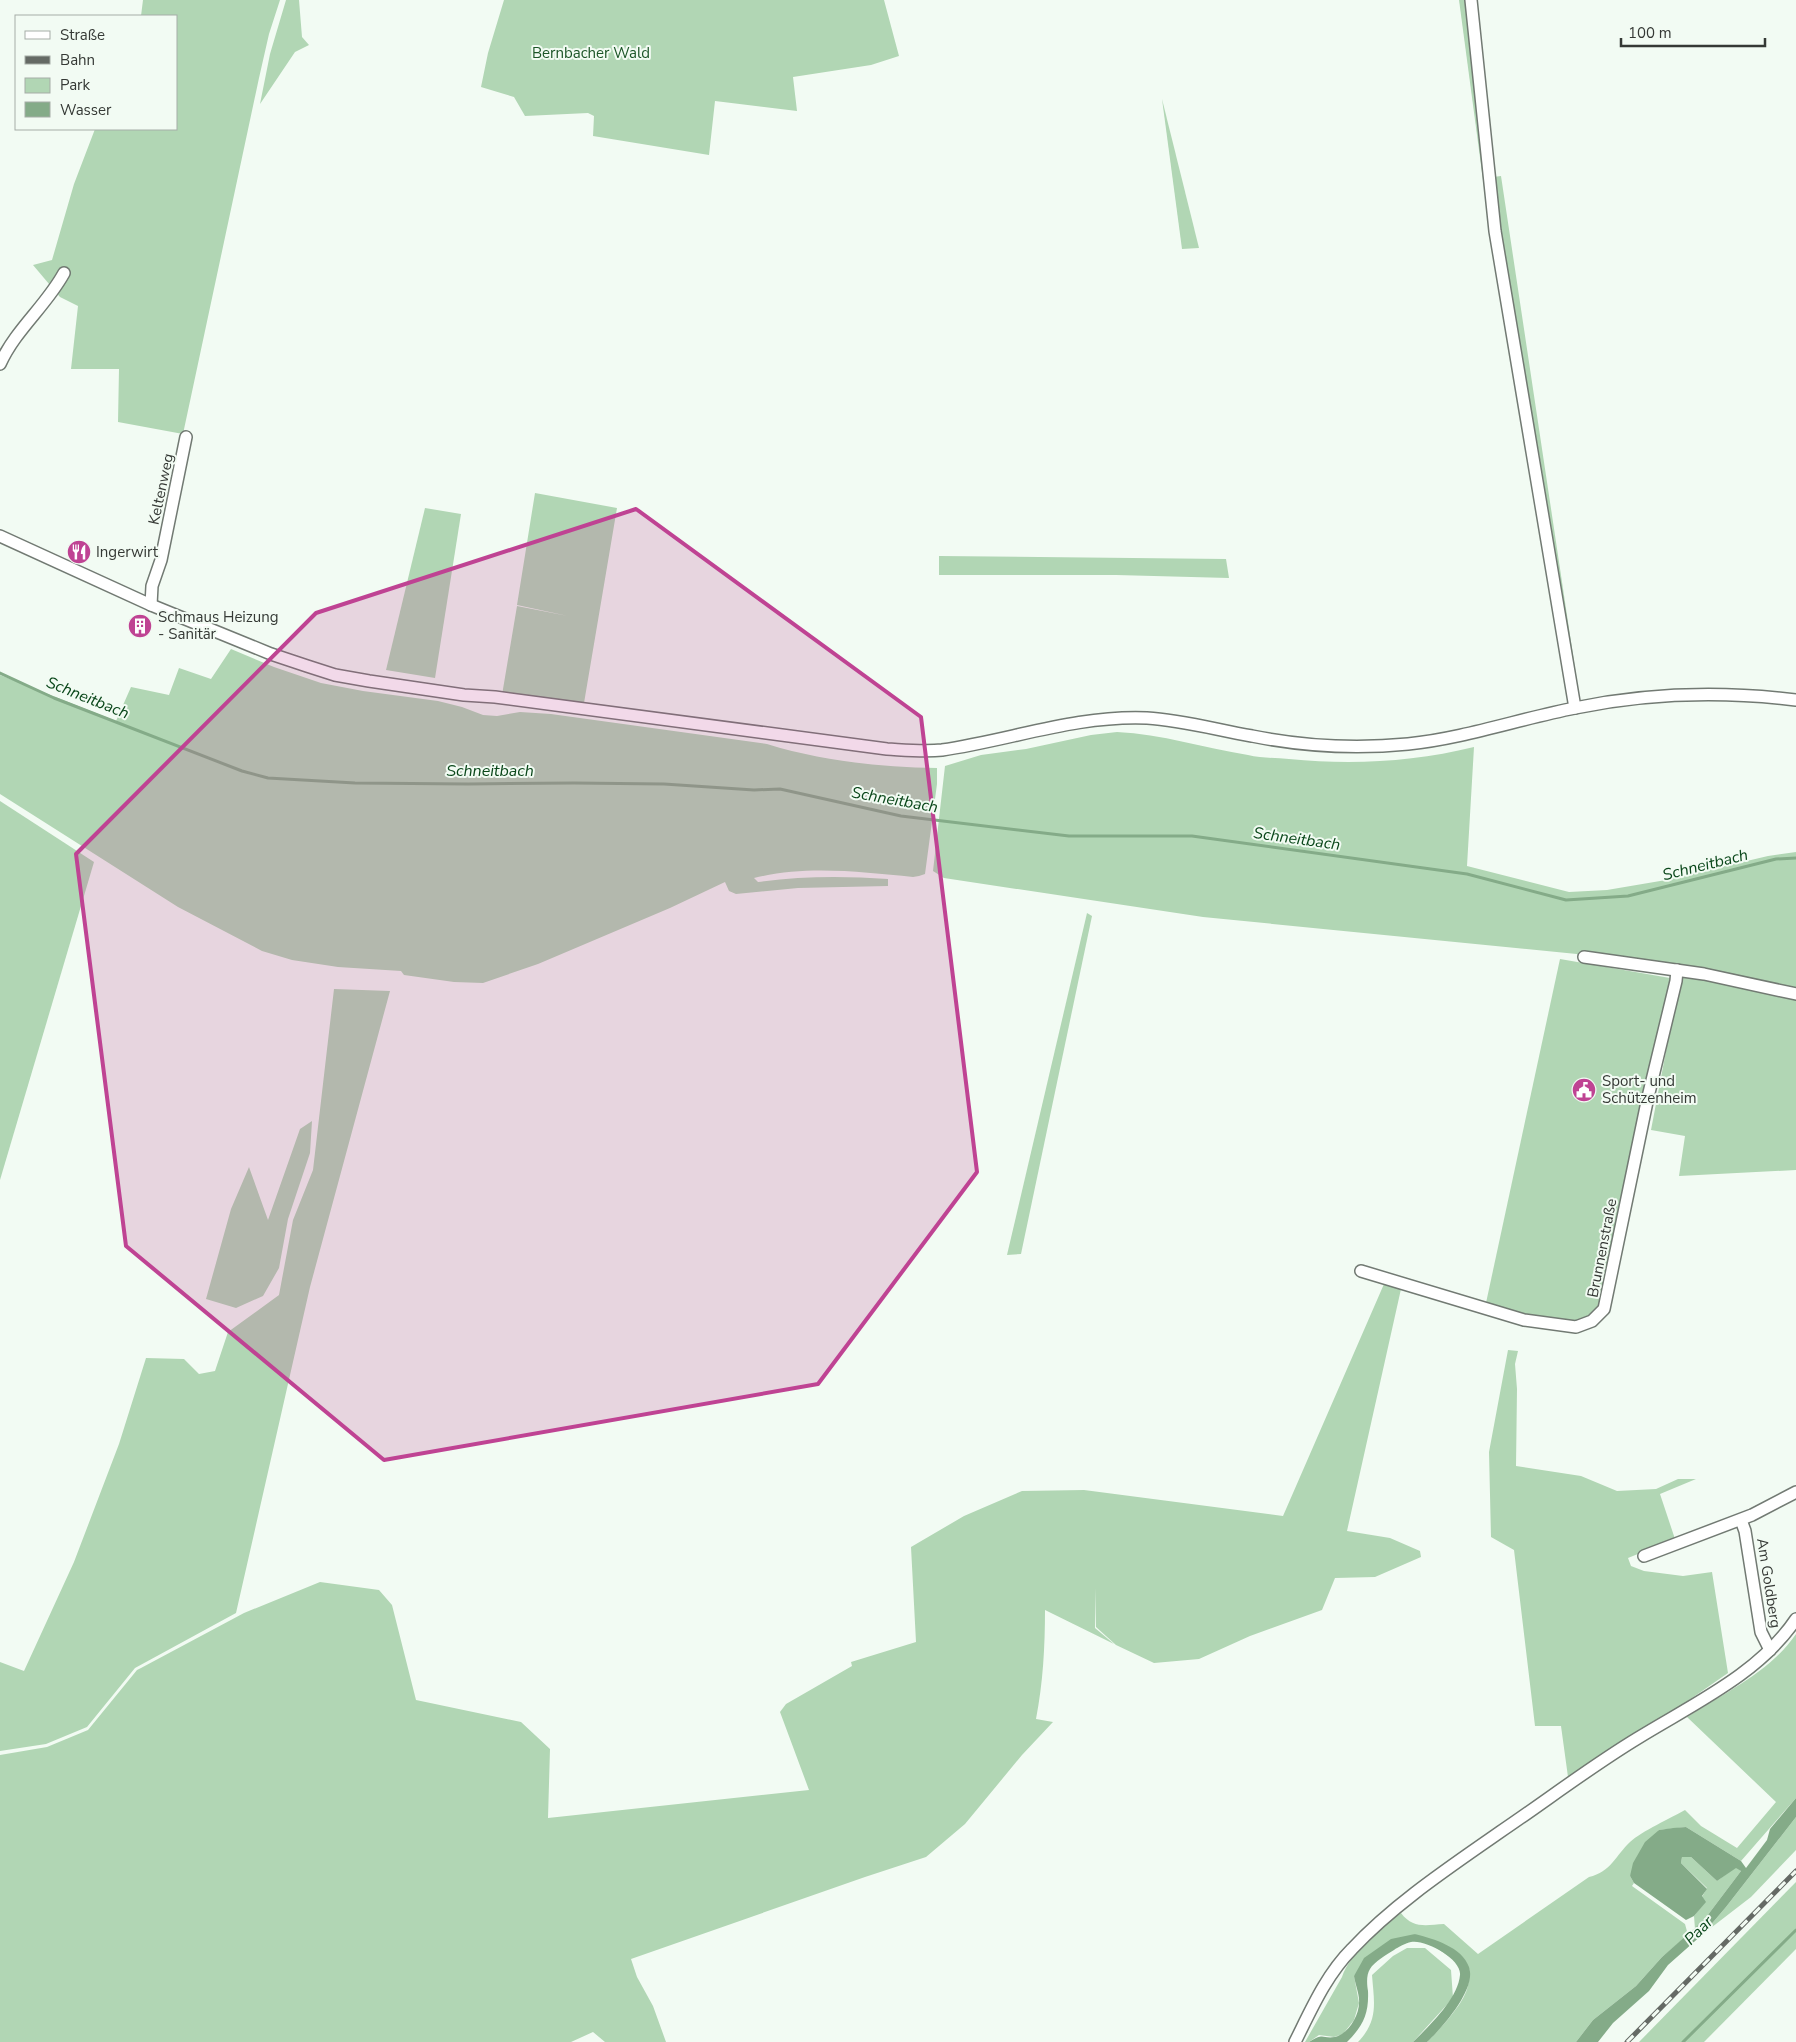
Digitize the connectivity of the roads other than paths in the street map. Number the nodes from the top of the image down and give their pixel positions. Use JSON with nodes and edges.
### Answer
{"nodes":[{"id":1,"x":1471,"y":0,"type":"edge"},
{"id":2,"x":64,"y":273,"type":"dead end"},
{"id":3,"x":0,"y":364,"type":"edge"},
{"id":4,"x":186,"y":437,"type":"dead end"},
{"id":5,"x":0,"y":536,"type":"edge"},
{"id":6,"x":151,"y":605,"type":"junction"},
{"id":7,"x":1796,"y":700,"type":"edge"},
{"id":8,"x":1575,"y":708,"type":"junction"},
{"id":9,"x":1584,"y":957,"type":"dead end"},
{"id":10,"x":1677,"y":970,"type":"junction"},
{"id":11,"x":1796,"y":994,"type":"edge"},
{"id":12,"x":1361,"y":1271,"type":"dead end"},
{"id":13,"x":1796,"y":1492,"type":"edge"},
{"id":14,"x":1741,"y":1520,"type":"junction"},
{"id":15,"x":1644,"y":1556,"type":"dead end"},
{"id":16,"x":1796,"y":1618,"type":"edge"},
{"id":17,"x":1770,"y":1650,"type":"junction"},
{"id":18,"x":1295,"y":2042,"type":"edge"}],
"edges":[{"from":1,"to":8,"type":"street"},
{"from":2,"to":3,"type":"street"},
{"from":4,"to":6,"type":"street","name":"Keltenweg"},
{"from":5,"to":6,"type":"street"},
{"from":6,"to":8,"type":"street"},
{"from":7,"to":8,"type":"street"},
{"from":9,"to":10,"type":"street"},
{"from":10,"to":11,"type":"street"},
{"from":10,"to":12,"type":"street","name":"Brunnenstraße"},
{"from":13,"to":14,"type":"street"},
{"from":14,"to":15,"type":"street"},
{"from":14,"to":17,"type":"street","name":"Am Goldberg"},
{"from":16,"to":17,"type":"street"},
{"from":17,"to":18,"type":"street"}]}
